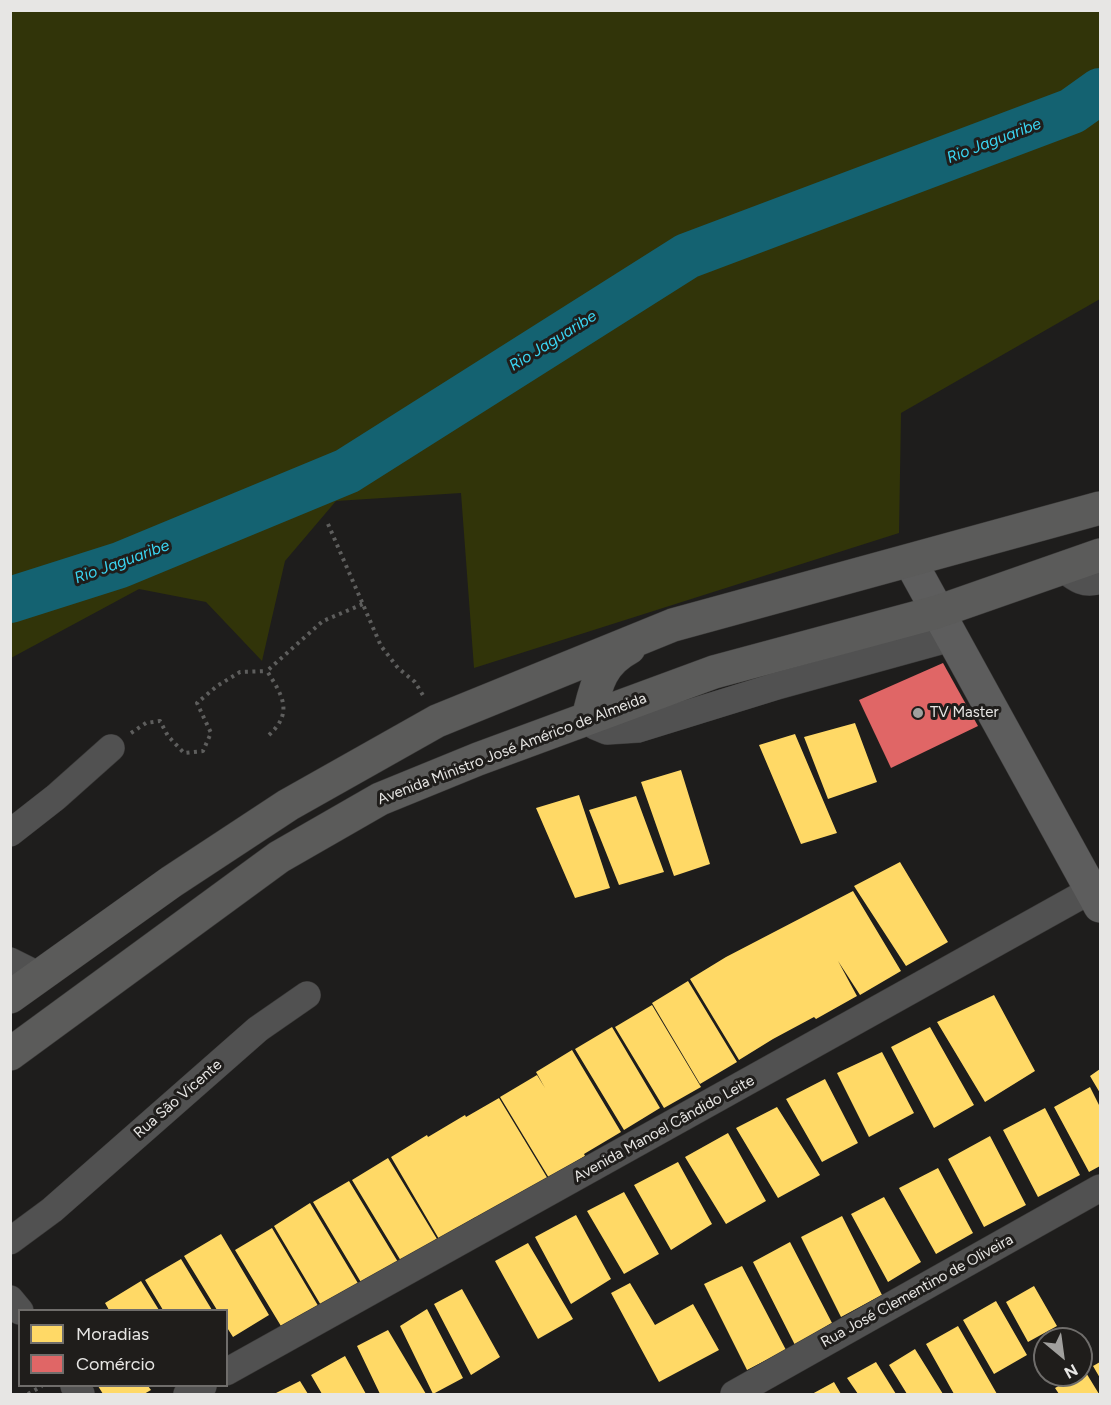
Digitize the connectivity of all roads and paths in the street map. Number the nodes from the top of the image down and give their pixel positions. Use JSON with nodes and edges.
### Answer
{"nodes":[{"id":1,"x":1101,"y":508,"type":"edge"},
{"id":2,"x":328,"y":525,"type":"dead end"},
{"id":3,"x":1101,"y":555,"type":"edge"},
{"id":4,"x":910,"y":561,"type":"junction"},
{"id":5,"x":1062,"y":568,"type":"junction"},
{"id":6,"x":1101,"y":580,"type":"edge"},
{"id":7,"x":363,"y":604,"type":"junction"},
{"id":8,"x":673,"y":625,"type":"junction"},
{"id":9,"x":944,"y":625,"type":"junction"},
{"id":10,"x":267,"y":671,"type":"junction"},
{"id":11,"x":714,"y":672,"type":"junction"},
{"id":12,"x":760,"y":691,"type":"junction"},
{"id":13,"x":588,"y":718,"type":"junction"},
{"id":14,"x":437,"y":721,"type":"junction"},
{"id":15,"x":269,"y":735,"type":"dead end"},
{"id":16,"x":111,"y":748,"type":"joint"},
{"id":17,"x":10,"y":833,"type":"edge"},
{"id":18,"x":1097,"y":894,"type":"edge"},
{"id":19,"x":10,"y":961,"type":"edge"},
{"id":20,"x":40,"y":976,"type":"junction"},
{"id":21,"x":308,"y":994,"type":"dead end"},
{"id":22,"x":10,"y":998,"type":"edge"},
{"id":23,"x":10,"y":1054,"type":"edge"},
{"id":24,"x":1101,"y":1188,"type":"edge"},
{"id":25,"x":10,"y":1241,"type":"edge"},
{"id":26,"x":228,"y":1371,"type":"edge"},
{"id":27,"x":201,"y":1387,"type":"edge"},
{"id":28,"x":187,"y":1395,"type":"edge"},
{"id":29,"x":734,"y":1395,"type":"edge"}],
"edges":[{"from":1,"to":4,"type":"main road"},
{"from":2,"to":7,"type":"path"},
{"from":3,"to":5,"type":"main road","name":"Avenida Ministro José Américo de Almeida"},
{"from":4,"to":8,"type":"main road"},
{"from":4,"to":9,"type":"street"},
{"from":5,"to":6,"type":"street"},
{"from":5,"to":9,"type":"main road","name":"Avenida Ministro José Américo de Almeida"},
{"from":7,"to":10,"type":"path"},
{"from":7,"to":14,"type":"path"},
{"from":8,"to":13,"type":"main road"},
{"from":8,"to":14,"type":"main road"},
{"from":9,"to":11,"type":"main road","name":"Avenida Ministro José Américo de Almeida"},
{"from":9,"to":12,"type":"street"},
{"from":9,"to":18,"type":"street"},
{"from":10,"to":15,"type":"path"},
{"from":10,"to":16,"type":"path"},
{"from":11,"to":12,"type":"street"},
{"from":11,"to":13,"type":"main road","name":"Avenida Ministro José Américo de Almeida"},
{"from":12,"to":13,"type":"street"},
{"from":13,"to":23,"type":"main road","name":"Avenida Ministro José Américo de Almeida"},
{"from":14,"to":20,"type":"main road"},
{"from":16,"to":17,"type":"street"},
{"from":18,"to":26,"type":"street","name":"Avenida Manoel Cândido Leite"},
{"from":19,"to":20,"type":"street"},
{"from":20,"to":22,"type":"main road"},
{"from":21,"to":25,"type":"street","name":"Rua São Vicente"},
{"from":24,"to":29,"type":"street","name":"Rua José Clementino de Oliveira"},
{"from":27,"to":28,"type":"street"}]}
